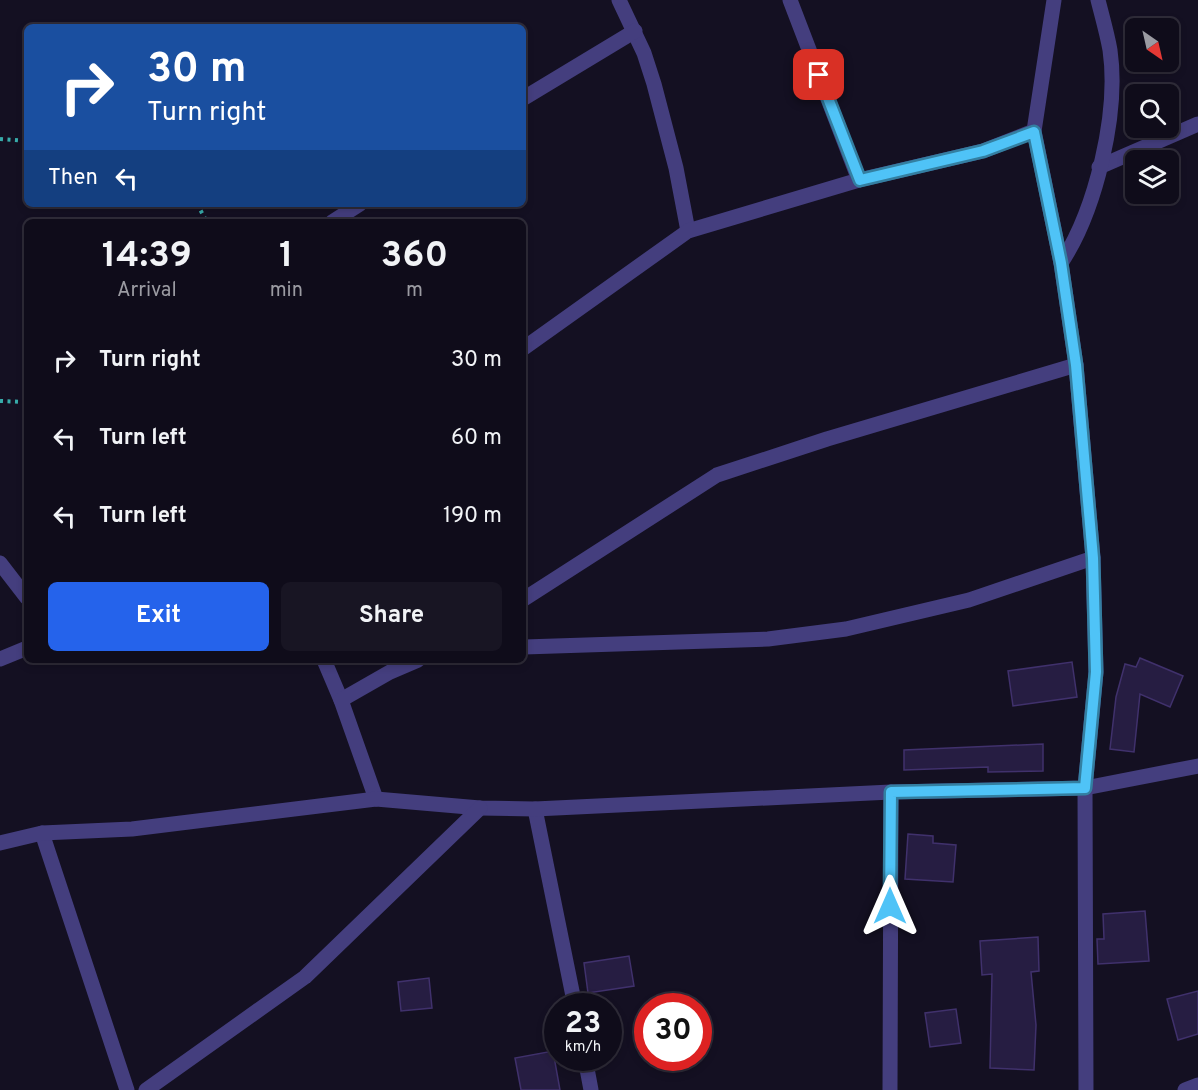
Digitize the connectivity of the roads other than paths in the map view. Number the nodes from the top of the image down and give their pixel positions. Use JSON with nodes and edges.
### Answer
{"nodes":[{"id":1,"x":619,"y":0,"type":"edge"},
{"id":2,"x":790,"y":0,"type":"edge"},
{"id":3,"x":1053,"y":0,"type":"edge"},
{"id":4,"x":1098,"y":0,"type":"edge"},
{"id":5,"x":635,"y":31,"type":"junction"},
{"id":6,"x":526,"y":97,"type":"edge"},
{"id":7,"x":1198,"y":124,"type":"edge"},
{"id":8,"x":1034,"y":132,"type":"junction"},
{"id":9,"x":1099,"y":167,"type":"junction"},
{"id":10,"x":860,"y":180,"type":"junction"},
{"id":11,"x":355,"y":207,"type":"edge"},
{"id":12,"x":337,"y":219,"type":"edge"},
{"id":13,"x":688,"y":231,"type":"junction"},
{"id":14,"x":1061,"y":263,"type":"junction"},
{"id":15,"x":526,"y":347,"type":"edge"},
{"id":16,"x":1076,"y":365,"type":"junction"},
{"id":17,"x":1093,"y":558,"type":"junction"},
{"id":18,"x":0,"y":563,"type":"edge"},
{"id":19,"x":24,"y":594,"type":"edge"},
{"id":20,"x":526,"y":597,"type":"edge"},
{"id":21,"x":526,"y":647,"type":"edge"},
{"id":22,"x":24,"y":649,"type":"edge"},
{"id":23,"x":0,"y":659,"type":"edge"},
{"id":24,"x":325,"y":663,"type":"edge"},
{"id":25,"x":411,"y":663,"type":"edge"},
{"id":26,"x":341,"y":700,"type":"junction"},
{"id":27,"x":1198,"y":766,"type":"edge"},
{"id":28,"x":1085,"y":788,"type":"junction"},
{"id":29,"x":891,"y":792,"type":"junction"},
{"id":30,"x":376,"y":799,"type":"junction"},
{"id":31,"x":480,"y":808,"type":"junction"},
{"id":32,"x":535,"y":809,"type":"junction"},
{"id":33,"x":42,"y":833,"type":"junction"},
{"id":34,"x":0,"y":843,"type":"edge"},
{"id":35,"x":572,"y":993,"type":"edge"},
{"id":36,"x":587,"y":1071,"type":"edge"},
{"id":37,"x":1198,"y":1085,"type":"edge"},
{"id":38,"x":127,"y":1090,"type":"edge"},
{"id":39,"x":146,"y":1090,"type":"edge"},
{"id":40,"x":591,"y":1090,"type":"edge"},
{"id":41,"x":890,"y":1090,"type":"edge"},
{"id":42,"x":1086,"y":1090,"type":"edge"},
{"id":43,"x":1185,"y":1090,"type":"edge"}],
"edges":[{"from":1,"to":5,"type":"street"},
{"from":2,"to":10,"type":"street"},
{"from":3,"to":8,"type":"street"},
{"from":4,"to":9,"type":"street"},
{"from":5,"to":6,"type":"street"},
{"from":5,"to":13,"type":"street"},
{"from":7,"to":9,"type":"street"},
{"from":8,"to":10,"type":"street"},
{"from":8,"to":14,"type":"street"},
{"from":9,"to":14,"type":"street"},
{"from":10,"to":13,"type":"street"},
{"from":11,"to":12,"type":"street"},
{"from":13,"to":15,"type":"street"},
{"from":14,"to":16,"type":"street"},
{"from":16,"to":17,"type":"street"},
{"from":16,"to":20,"type":"street"},
{"from":17,"to":21,"type":"street"},
{"from":17,"to":28,"type":"street"},
{"from":18,"to":19,"type":"street"},
{"from":22,"to":23,"type":"street"},
{"from":24,"to":26,"type":"street"},
{"from":25,"to":26,"type":"street"},
{"from":26,"to":30,"type":"street"},
{"from":27,"to":28,"type":"street"},
{"from":28,"to":29,"type":"street"},
{"from":28,"to":42,"type":"street"},
{"from":29,"to":32,"type":"street"},
{"from":29,"to":41,"type":"street"},
{"from":30,"to":31,"type":"street"},
{"from":30,"to":33,"type":"street"},
{"from":31,"to":32,"type":"street"},
{"from":31,"to":39,"type":"street"},
{"from":32,"to":35,"type":"street"},
{"from":33,"to":34,"type":"street"},
{"from":33,"to":38,"type":"street"},
{"from":36,"to":40,"type":"street"},
{"from":37,"to":43,"type":"street"}]}
